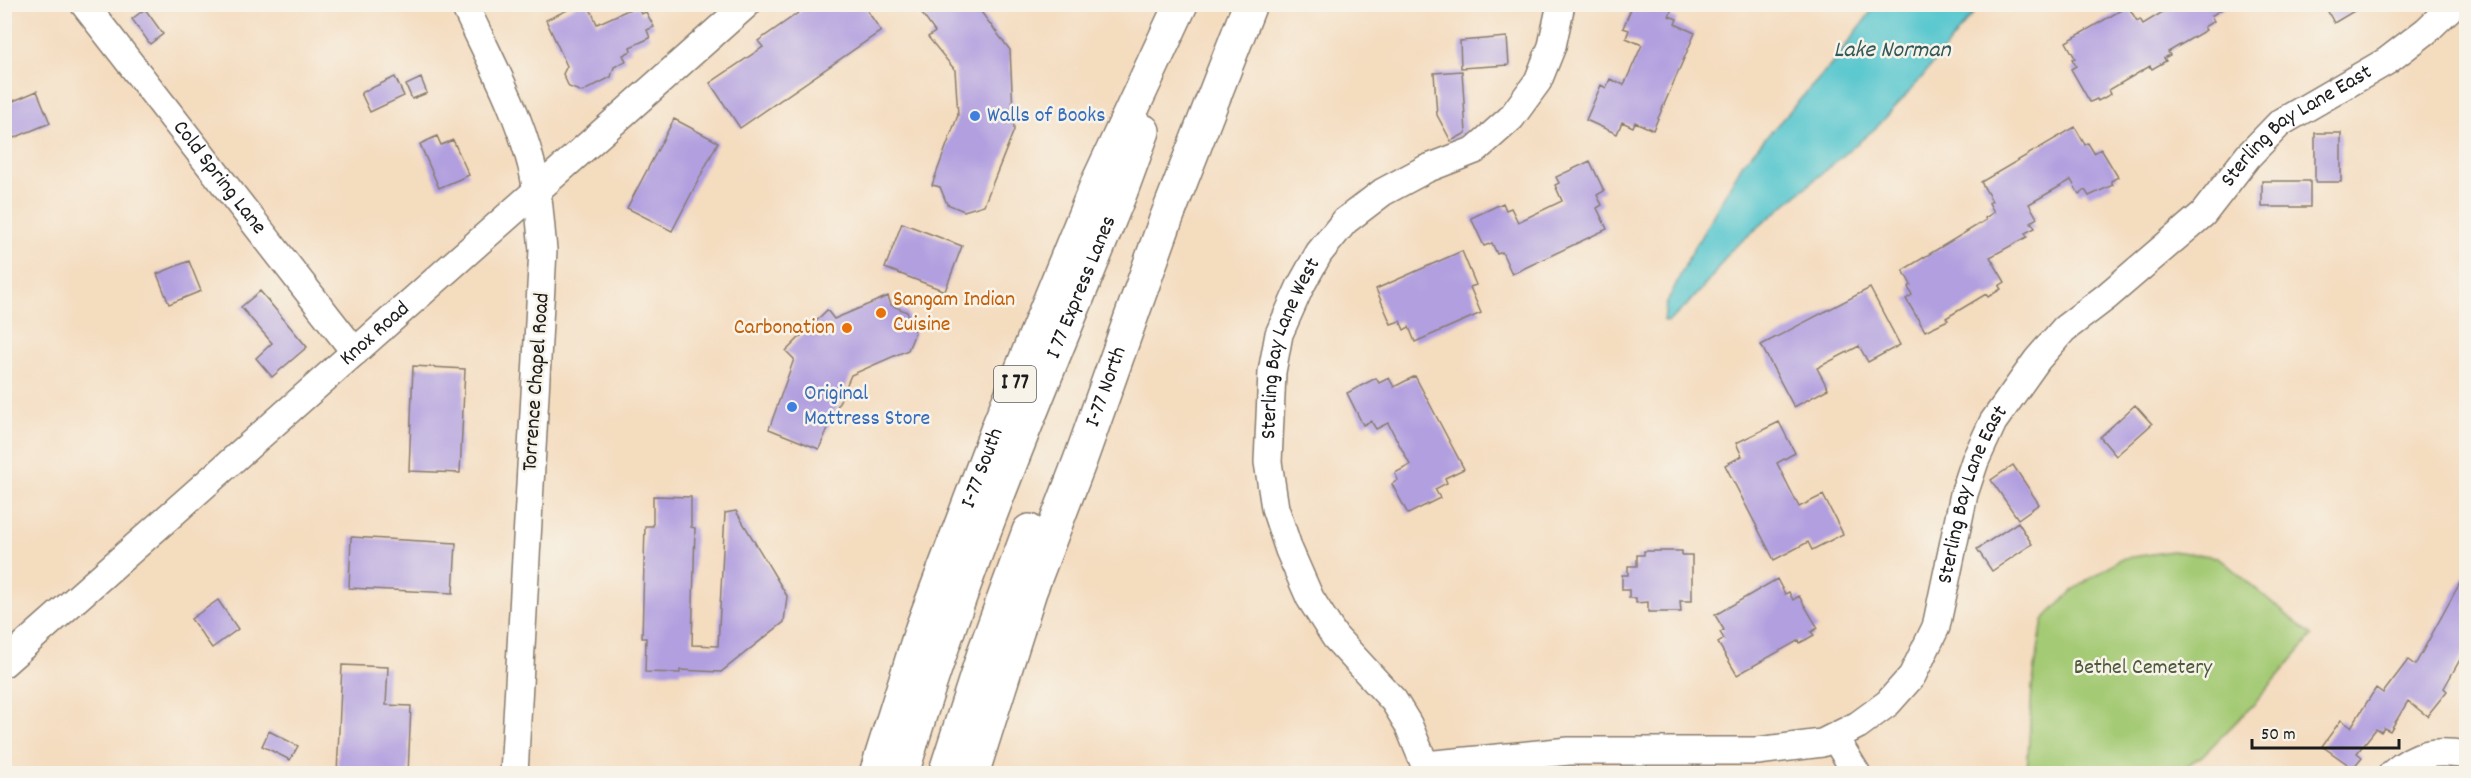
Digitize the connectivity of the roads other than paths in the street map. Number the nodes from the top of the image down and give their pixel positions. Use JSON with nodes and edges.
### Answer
{"nodes":[{"id":1,"x":84,"y":4,"type":"edge"},
{"id":2,"x":464,"y":4,"type":"edge"},
{"id":3,"x":747,"y":4,"type":"edge"},
{"id":4,"x":1181,"y":4,"type":"edge"},
{"id":5,"x":1187,"y":4,"type":"edge"},
{"id":6,"x":1250,"y":4,"type":"edge"},
{"id":7,"x":1561,"y":4,"type":"edge"},
{"id":8,"x":2449,"y":4,"type":"edge"},
{"id":9,"x":536,"y":192,"type":"junction"},
{"id":10,"x":1165,"y":222,"type":"junction"},
{"id":11,"x":355,"y":352,"type":"junction"},
{"id":12,"x":4,"y":663,"type":"edge"},
{"id":13,"x":1835,"y":738,"type":"junction"},
{"id":14,"x":982,"y":740,"type":"junction"},
{"id":15,"x":2466,"y":755,"type":"edge"},
{"id":16,"x":1425,"y":769,"type":"edge"},
{"id":17,"x":514,"y":774,"type":"edge"},
{"id":18,"x":876,"y":774,"type":"edge"},
{"id":19,"x":902,"y":774,"type":"edge"},
{"id":20,"x":945,"y":774,"type":"edge"},
{"id":21,"x":972,"y":774,"type":"edge"},
{"id":22,"x":980,"y":774,"type":"edge"},
{"id":23,"x":1857,"y":774,"type":"edge"},
{"id":24,"x":2392,"y":774,"type":"edge"}],
"edges":[{"from":1,"to":11,"type":"street","name":"Cold Spring Lane"},
{"from":2,"to":9,"type":"street","name":"Torrence Chapel Road"},
{"from":3,"to":9,"type":"street","name":"Knox Road"},
{"from":4,"to":18,"type":"highway","name":"I-77 South","number":"I 77"},
{"from":5,"to":19,"type":"highway","name":"I 77 Express Lanes","number":"I 77"},
{"from":6,"to":10,"type":"highway","name":"I-77 North"},
{"from":7,"to":16,"type":"street","name":"Sterling Bay Lane West"},
{"from":8,"to":13,"type":"street","name":"Sterling Bay Lane East"},
{"from":9,"to":11,"type":"street","name":"Knox Road"},
{"from":9,"to":17,"type":"street","name":"Torrence Chapel Road"},
{"from":10,"to":14,"type":"highway","name":"I-77 North"},
{"from":10,"to":20,"type":"highway","name":"I 77 Express Lanes"},
{"from":11,"to":12,"type":"street","name":"Knox Road"},
{"from":13,"to":16,"type":"street","name":"Sterling Bay Lane East"},
{"from":13,"to":23,"type":"street"},
{"from":14,"to":21,"type":"highway","name":"I-77 North"},
{"from":14,"to":22,"type":"highway"},
{"from":15,"to":24,"type":"street"}]}
